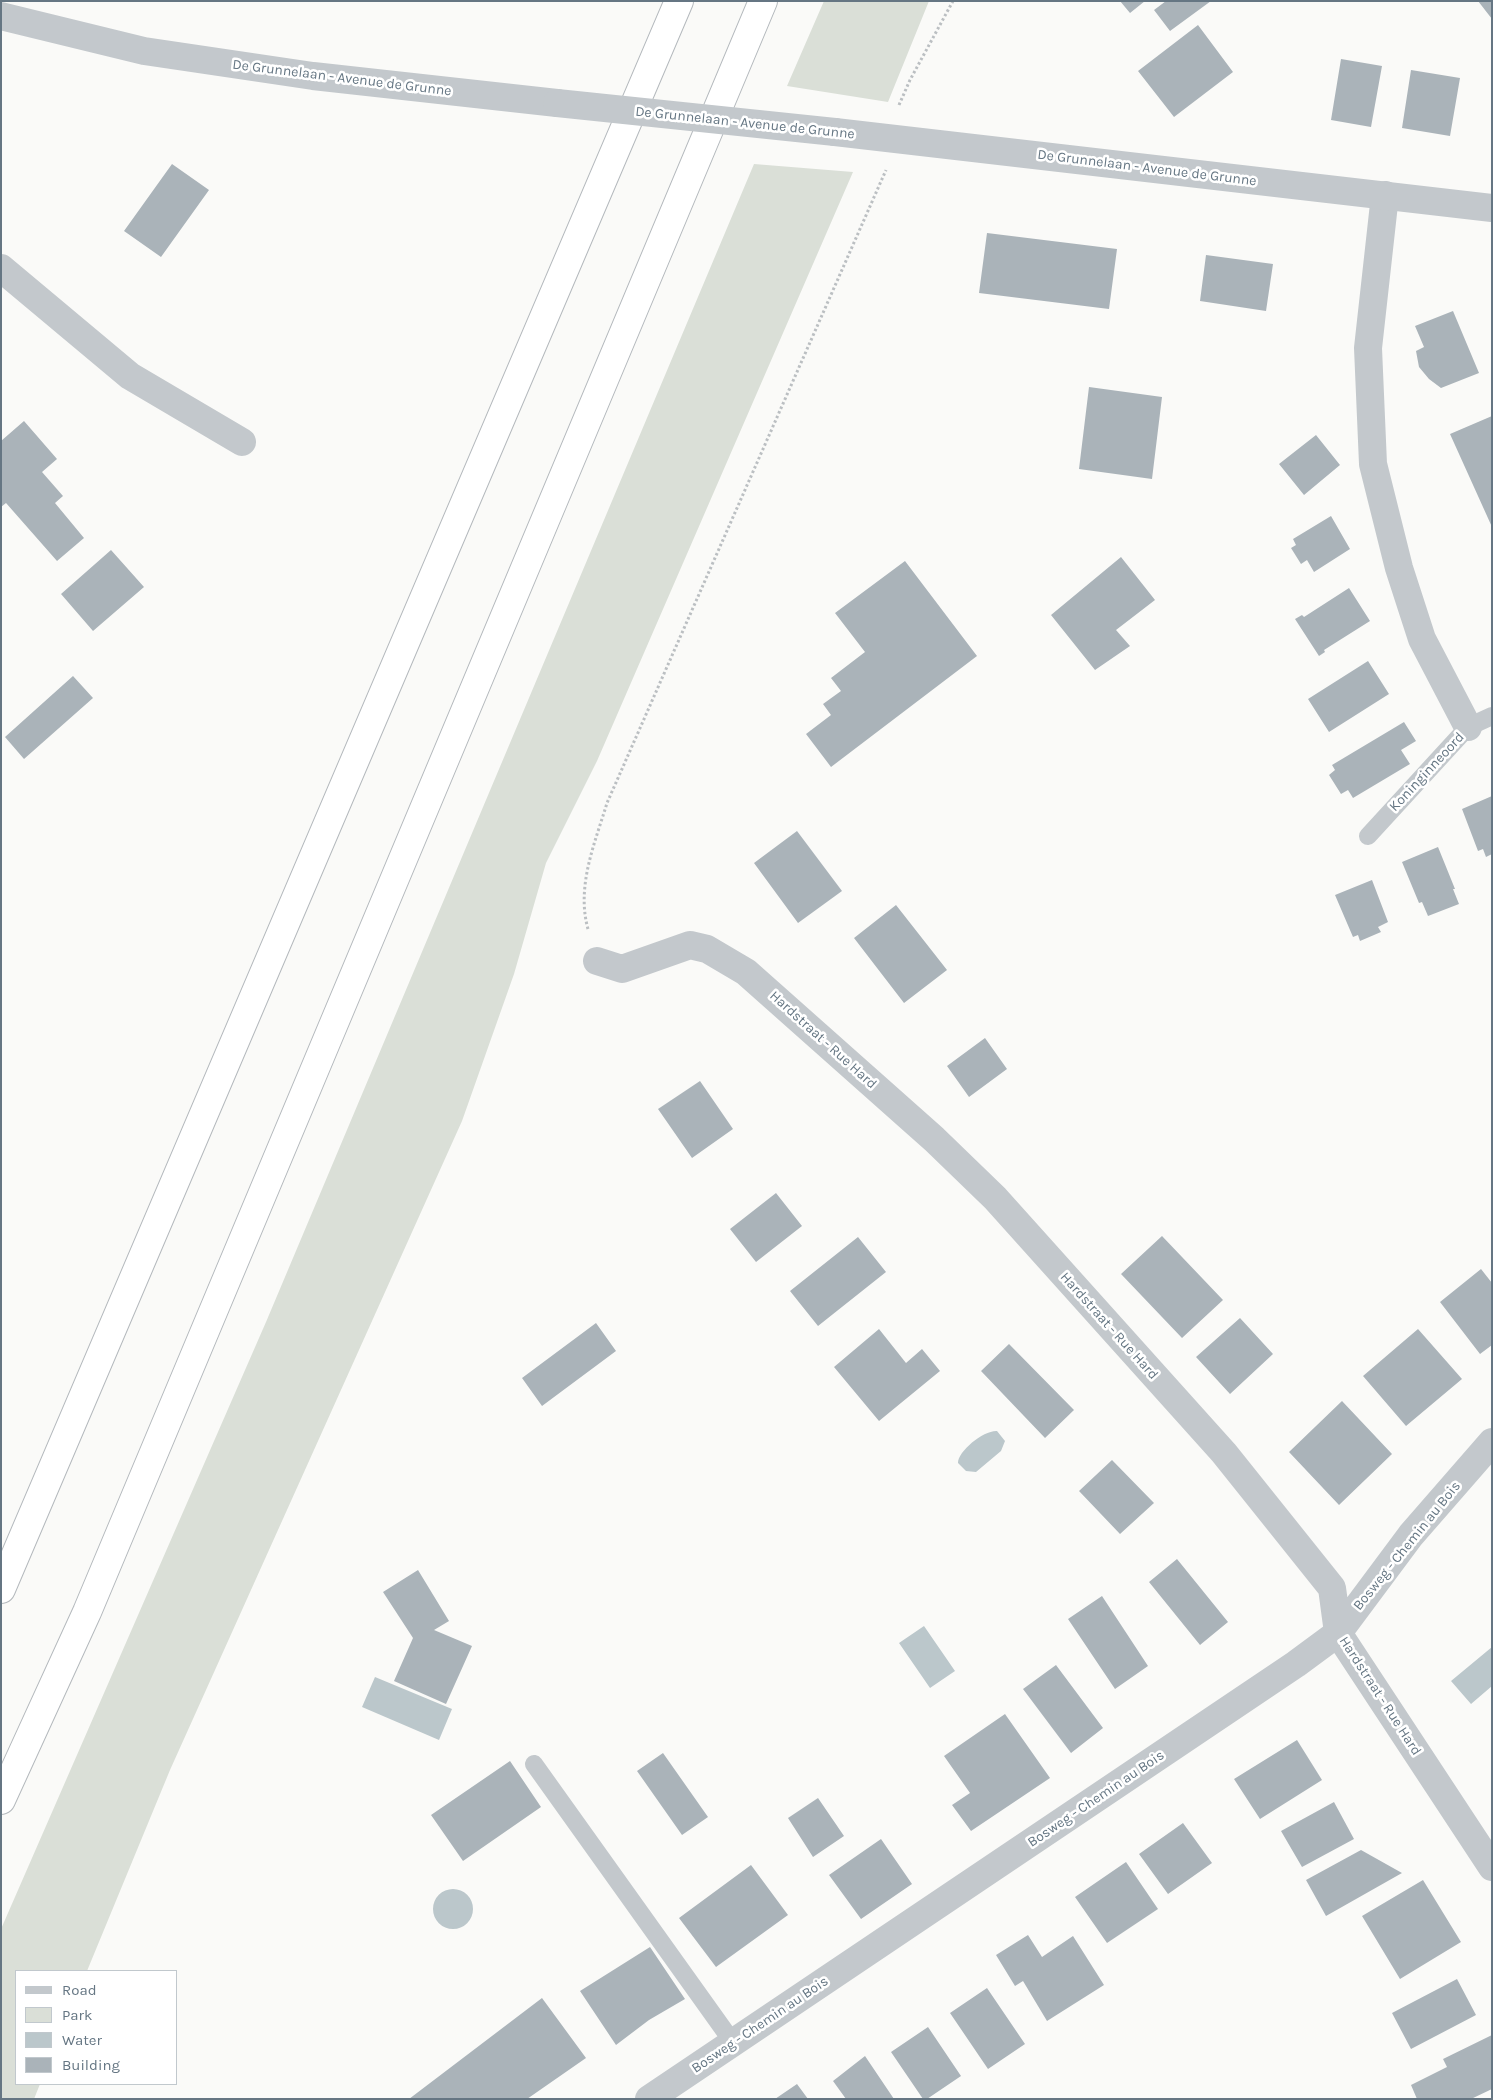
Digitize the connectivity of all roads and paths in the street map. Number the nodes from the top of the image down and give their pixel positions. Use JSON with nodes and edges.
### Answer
{"nodes":[{"id":1,"x":679,"y":1,"type":"edge"},
{"id":2,"x":763,"y":1,"type":"edge"},
{"id":3,"x":953,"y":1,"type":"edge"},
{"id":4,"x":1,"y":16,"type":"edge"},
{"id":5,"x":898,"y":108,"type":"dead end"},
{"id":6,"x":886,"y":170,"type":"dead end"},
{"id":7,"x":1385,"y":195,"type":"junction"},
{"id":8,"x":1492,"y":208,"type":"edge"},
{"id":9,"x":1,"y":268,"type":"edge"},
{"id":10,"x":242,"y":442,"type":"dead end"},
{"id":11,"x":1480,"y":721,"type":"edge"},
{"id":12,"x":1368,"y":836,"type":"dead end"},
{"id":13,"x":597,"y":962,"type":"joint"},
{"id":14,"x":1492,"y":1442,"type":"edge"},
{"id":15,"x":1,"y":1589,"type":"edge"},
{"id":16,"x":1338,"y":1632,"type":"junction"},
{"id":17,"x":534,"y":1764,"type":"dead end"},
{"id":18,"x":1,"y":1800,"type":"edge"},
{"id":19,"x":1492,"y":1867,"type":"edge"},
{"id":20,"x":734,"y":2044,"type":"junction"},
{"id":21,"x":649,"y":2099,"type":"edge"}],
"edges":[{"from":1,"to":15,"type":"highway"},
{"from":2,"to":18,"type":"highway"},
{"from":3,"to":5,"type":"path"},
{"from":4,"to":7,"type":"street","name":"De Grunnelaan - Avenue de Grunne","bridge":true},
{"from":6,"to":13,"type":"path"},
{"from":7,"to":8,"type":"street","name":"De Grunnelaan - Avenue de Grunne"},
{"from":7,"to":11,"type":"street"},
{"from":9,"to":10,"type":"street"},
{"from":11,"to":12,"type":"lane","name":"Koninginneoord"},
{"from":13,"to":16,"type":"street","name":"Hardstraat - Rue Hard"},
{"from":14,"to":16,"type":"street","name":"Bosweg - Chemin au Bois"},
{"from":16,"to":19,"type":"street","name":"Hardstraat - Rue Hard"},
{"from":16,"to":20,"type":"street","name":"Bosweg - Chemin au Bois"},
{"from":17,"to":20,"type":"lane"},
{"from":20,"to":21,"type":"street","name":"Bosweg - Chemin au Bois"}]}
